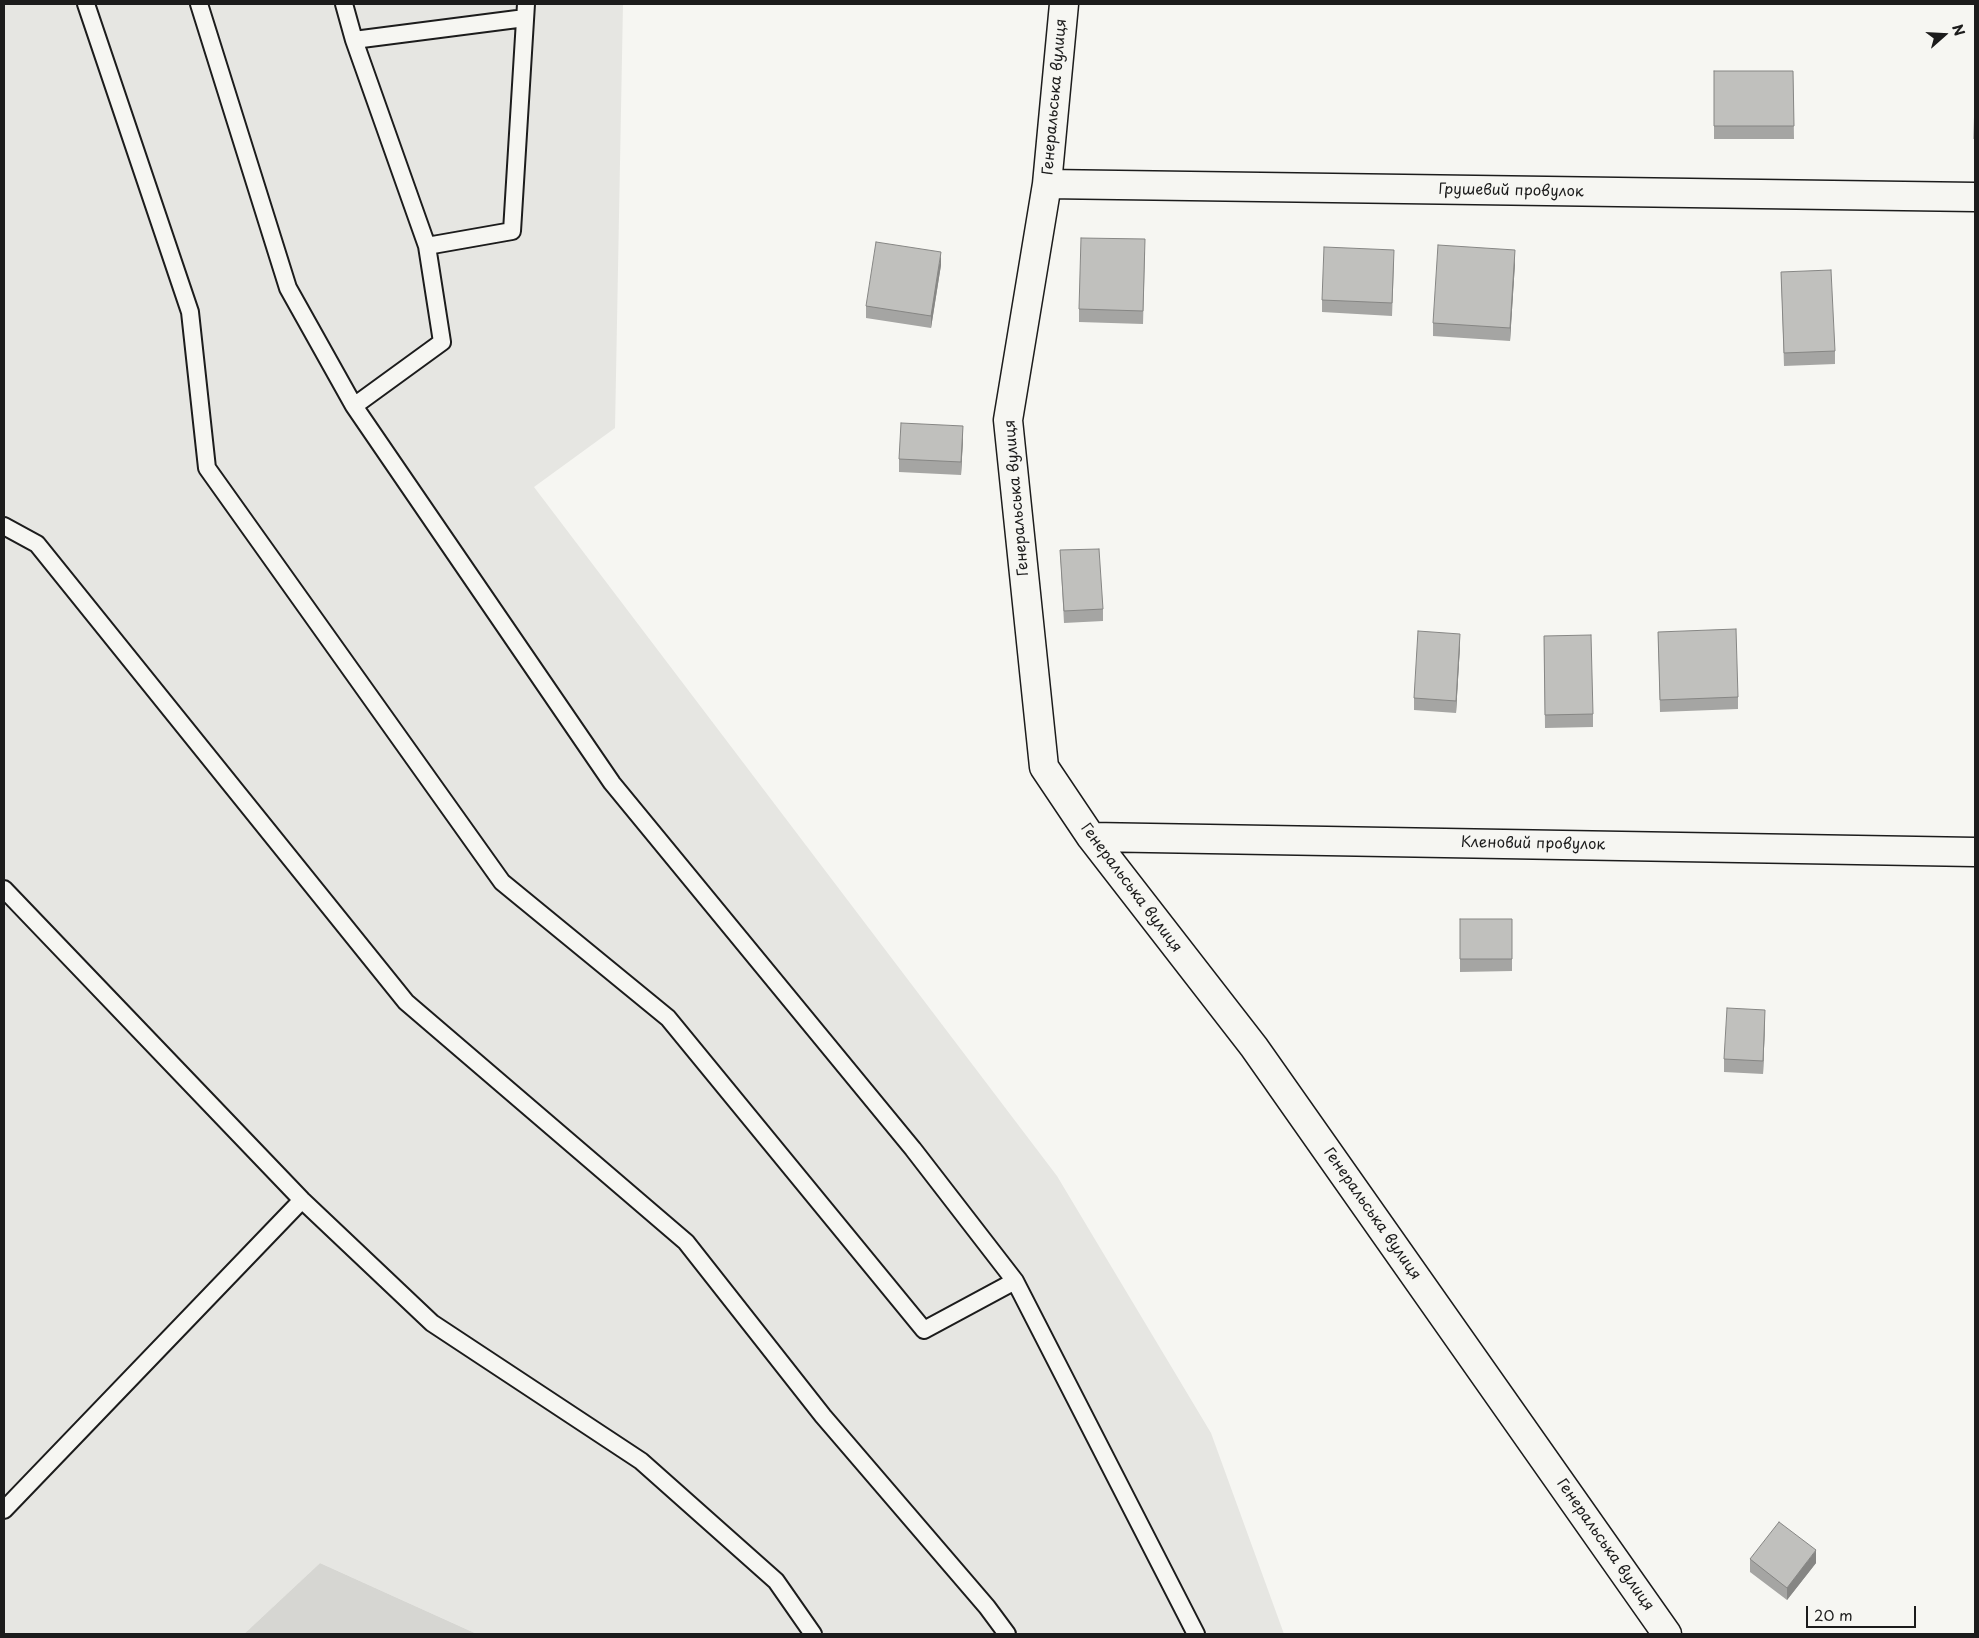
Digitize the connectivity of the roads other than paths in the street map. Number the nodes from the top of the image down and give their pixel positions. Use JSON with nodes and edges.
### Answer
{"nodes":[{"id":1,"x":86,"y":4,"type":"edge"},
{"id":2,"x":199,"y":4,"type":"edge"},
{"id":3,"x":344,"y":4,"type":"edge"},
{"id":4,"x":1064,"y":4,"type":"edge"},
{"id":5,"x":526,"y":11,"type":"edge"},
{"id":6,"x":354,"y":40,"type":"junction"},
{"id":7,"x":1048,"y":184,"type":"junction"},
{"id":8,"x":1975,"y":197,"type":"edge"},
{"id":9,"x":428,"y":246,"type":"junction"},
{"id":10,"x":354,"y":406,"type":"junction"},
{"id":11,"x":4,"y":526,"type":"edge"},
{"id":12,"x":1090,"y":837,"type":"junction"},
{"id":13,"x":1975,"y":852,"type":"edge"},
{"id":14,"x":4,"y":888,"type":"edge"},
{"id":15,"x":302,"y":1200,"type":"junction"},
{"id":16,"x":1015,"y":1281,"type":"junction"},
{"id":17,"x":4,"y":1510,"type":"edge"},
{"id":18,"x":813,"y":1634,"type":"edge"},
{"id":19,"x":1007,"y":1634,"type":"edge"},
{"id":20,"x":1196,"y":1634,"type":"edge"},
{"id":21,"x":1667,"y":1634,"type":"edge"}],
"edges":[{"from":1,"to":16,"type":"lane"},
{"from":2,"to":10,"type":"lane"},
{"from":3,"to":6,"type":"lane"},
{"from":4,"to":7,"type":"street","name":"Генеральська вулиця"},
{"from":5,"to":6,"type":"lane"},
{"from":5,"to":9,"type":"lane"},
{"from":6,"to":9,"type":"lane"},
{"from":7,"to":8,"type":"street","name":"Грушевий провулок"},
{"from":7,"to":12,"type":"street","name":"Генеральська вулиця"},
{"from":9,"to":10,"type":"lane"},
{"from":10,"to":16,"type":"lane"},
{"from":11,"to":19,"type":"lane"},
{"from":12,"to":13,"type":"street","name":"Кленовий провулок"},
{"from":12,"to":21,"type":"street","name":"Генеральська вулиця"},
{"from":14,"to":15,"type":"lane"},
{"from":15,"to":17,"type":"lane"},
{"from":15,"to":18,"type":"lane"},
{"from":16,"to":20,"type":"lane"}]}
